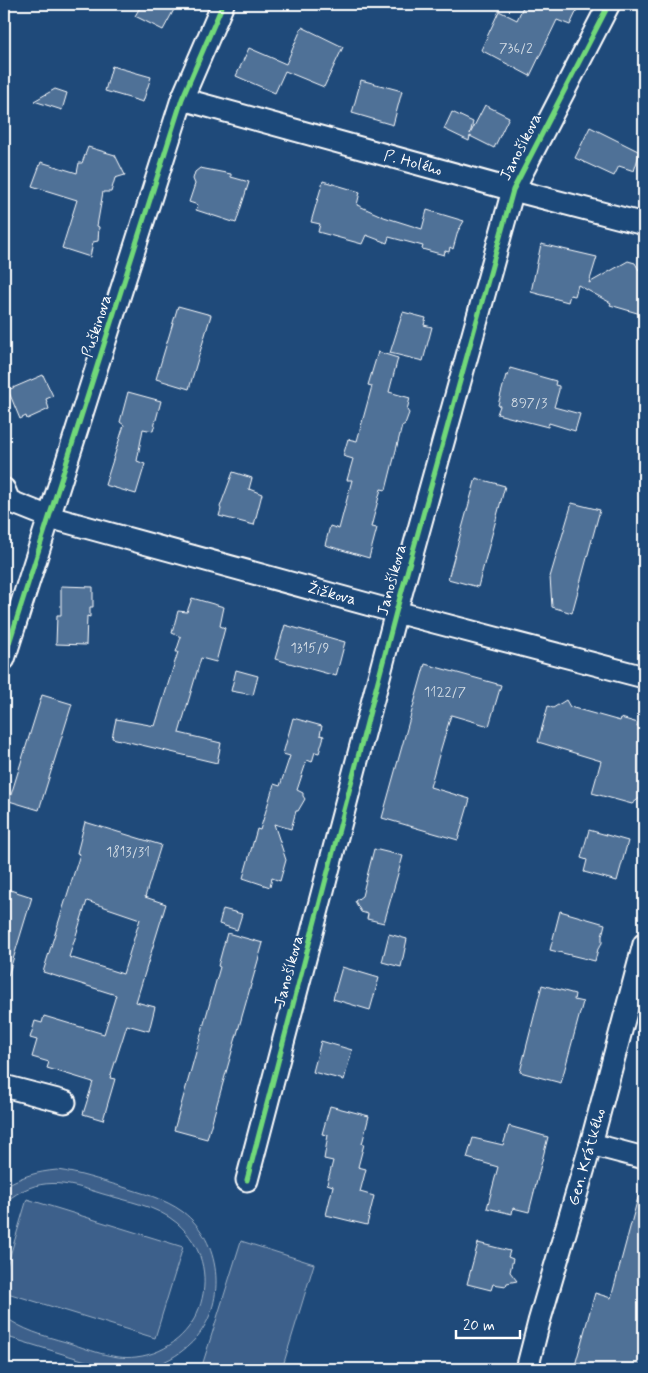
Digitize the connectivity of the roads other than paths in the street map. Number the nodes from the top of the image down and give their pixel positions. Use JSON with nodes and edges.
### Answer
{"nodes":[{"id":1,"x":223,"y":4,"type":"edge"},
{"id":2,"x":609,"y":4,"type":"edge"},
{"id":3,"x":182,"y":99,"type":"junction"},
{"id":4,"x":513,"y":190,"type":"junction"},
{"id":5,"x":644,"y":224,"type":"edge"},
{"id":6,"x":4,"y":489,"type":"edge"},
{"id":7,"x":49,"y":517,"type":"junction"},
{"id":8,"x":396,"y":612,"type":"junction"},
{"id":9,"x":4,"y":660,"type":"edge"},
{"id":10,"x":644,"y":677,"type":"edge"},
{"id":11,"x":644,"y":944,"type":"edge"},
{"id":12,"x":639,"y":984,"type":"edge"},
{"id":13,"x":4,"y":1086,"type":"edge"},
{"id":14,"x":65,"y":1102,"type":"dead end"},
{"id":15,"x":591,"y":1144,"type":"junction"},
{"id":16,"x":644,"y":1158,"type":"edge"},
{"id":17,"x":247,"y":1180,"type":"dead end"},
{"id":18,"x":527,"y":1369,"type":"edge"}],
"edges":[{"from":1,"to":3,"type":"street","name":"Puškinova"},
{"from":2,"to":4,"type":"street","name":"Janošíkova"},
{"from":3,"to":4,"type":"street","name":"P. Holého"},
{"from":3,"to":7,"type":"street","name":"Puškinova"},
{"from":4,"to":5,"type":"street","name":"P. Holého"},
{"from":4,"to":8,"type":"street","name":"Janošíkova"},
{"from":6,"to":7,"type":"street","name":"Žižkova"},
{"from":7,"to":8,"type":"street","name":"Žižkova"},
{"from":7,"to":9,"type":"street","name":"Puškinova"},
{"from":8,"to":10,"type":"street","name":"Žižkova"},
{"from":8,"to":17,"type":"street","name":"Janošíkova"},
{"from":11,"to":12,"type":"street","name":"Gen. Krátkého"},
{"from":12,"to":15,"type":"street","name":"Gen. Krátkého"},
{"from":13,"to":14,"type":"street"},
{"from":15,"to":16,"type":"street"},
{"from":15,"to":18,"type":"street","name":"Gen. Krátkého"}]}
